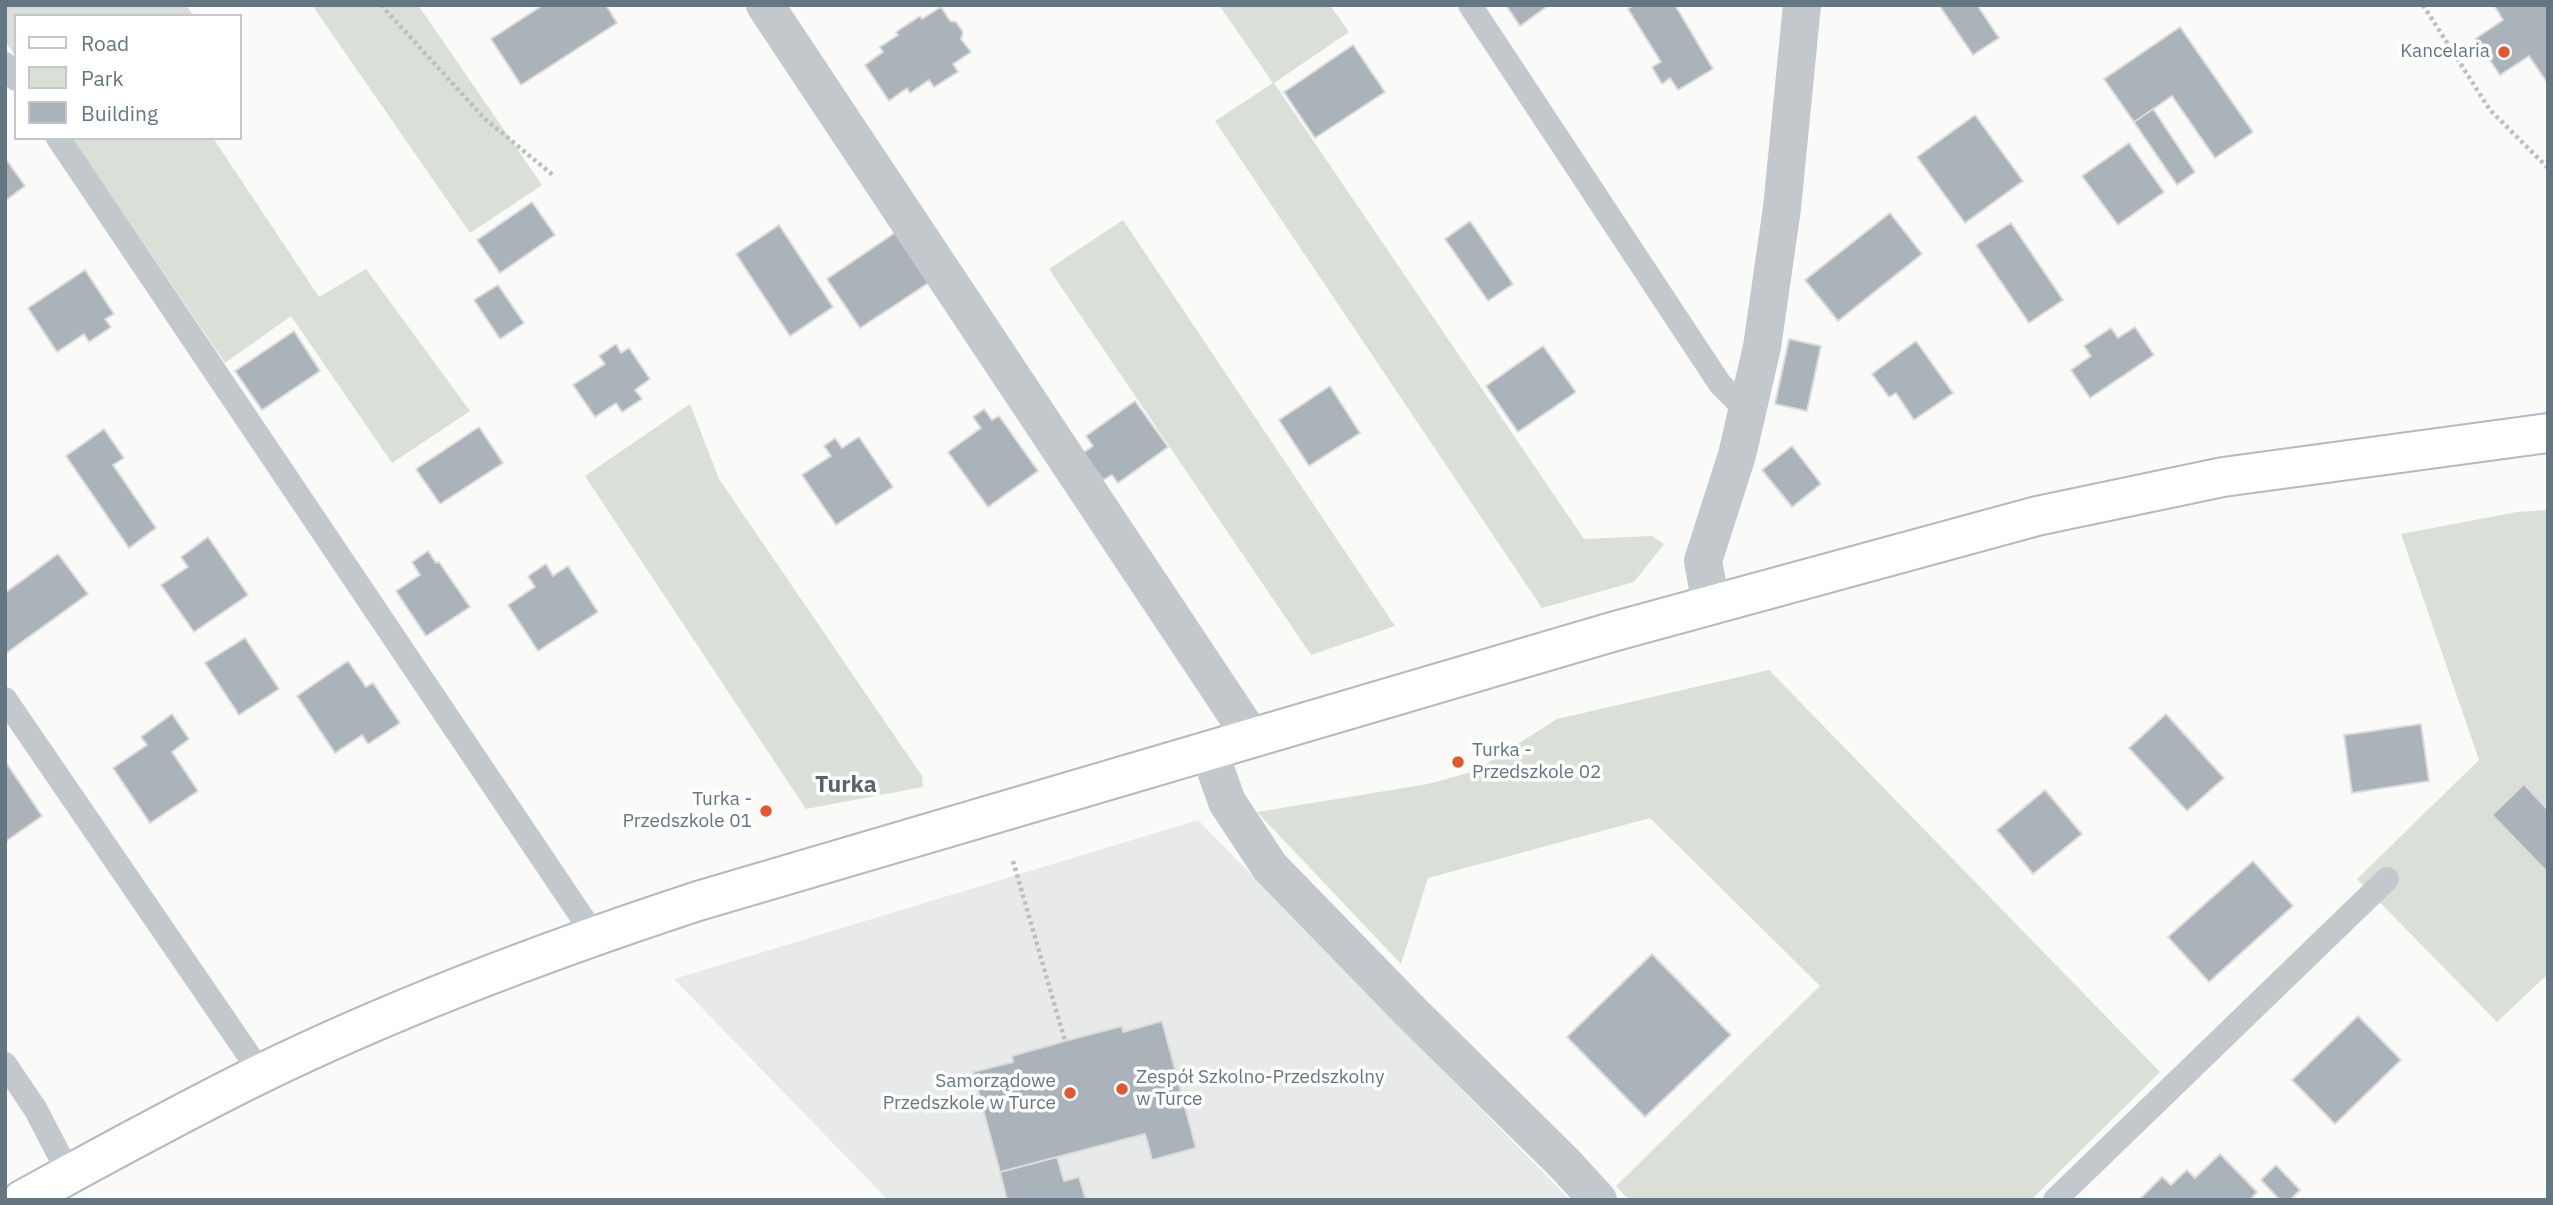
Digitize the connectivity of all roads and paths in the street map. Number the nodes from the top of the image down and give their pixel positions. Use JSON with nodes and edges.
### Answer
{"nodes":[{"id":1,"x":381,"y":5,"type":"edge"},
{"id":2,"x":765,"y":5,"type":"edge"},
{"id":3,"x":1470,"y":5,"type":"edge"},
{"id":4,"x":1802,"y":5,"type":"edge"},
{"id":5,"x":2423,"y":5,"type":"edge"},
{"id":6,"x":59,"y":140,"type":"edge"},
{"id":7,"x":2548,"y":168,"type":"edge"},
{"id":8,"x":554,"y":176,"type":"dead end"},
{"id":9,"x":1748,"y":412,"type":"junction"},
{"id":10,"x":2548,"y":433,"type":"edge"},
{"id":11,"x":1711,"y":605,"type":"junction"},
{"id":12,"x":5,"y":699,"type":"edge"},
{"id":13,"x":1252,"y":738,"type":"junction"},
{"id":14,"x":1209,"y":751,"type":"junction"},
{"id":15,"x":1013,"y":860,"type":"dead end"},
{"id":16,"x":2387,"y":878,"type":"dead end"},
{"id":17,"x":594,"y":935,"type":"junction"},
{"id":18,"x":1065,"y":1041,"type":"dead end"},
{"id":19,"x":5,"y":1064,"type":"edge"},
{"id":20,"x":261,"y":1073,"type":"junction"},
{"id":21,"x":69,"y":1174,"type":"junction"},
{"id":22,"x":22,"y":1200,"type":"edge"},
{"id":23,"x":1598,"y":1200,"type":"edge"},
{"id":24,"x":2055,"y":1200,"type":"edge"}],
"edges":[{"from":1,"to":8,"type":"path"},
{"from":2,"to":13,"type":"street"},
{"from":3,"to":9,"type":"lane"},
{"from":4,"to":9,"type":"street"},
{"from":5,"to":7,"type":"path"},
{"from":6,"to":17,"type":"lane"},
{"from":9,"to":11,"type":"street"},
{"from":10,"to":11,"type":"main road"},
{"from":11,"to":13,"type":"main road"},
{"from":12,"to":20,"type":"lane"},
{"from":13,"to":14,"type":"main road"},
{"from":14,"to":17,"type":"main road"},
{"from":14,"to":23,"type":"street"},
{"from":15,"to":18,"type":"path"},
{"from":16,"to":24,"type":"lane"},
{"from":17,"to":20,"type":"main road"},
{"from":19,"to":21,"type":"lane"},
{"from":20,"to":21,"type":"main road"},
{"from":21,"to":22,"type":"main road"}]}
